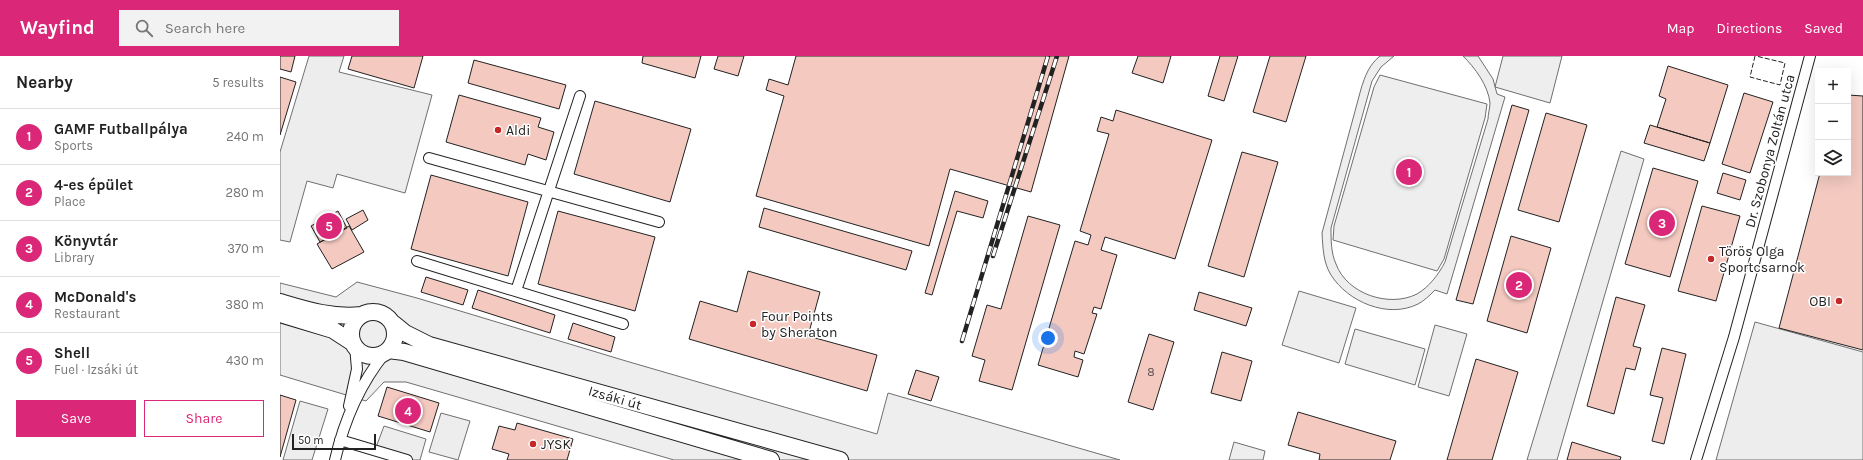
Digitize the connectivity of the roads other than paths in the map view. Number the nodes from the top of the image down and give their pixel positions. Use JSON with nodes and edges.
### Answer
{"nodes":[{"id":1,"x":1810,"y":56,"type":"edge"},
{"id":2,"x":580,"y":96,"type":"dead end"},
{"id":3,"x":429,"y":158,"type":"dead end"},
{"id":4,"x":549,"y":191,"type":"junction"},
{"id":5,"x":659,"y":222,"type":"dead end"},
{"id":6,"x":417,"y":261,"type":"dead end"},
{"id":7,"x":516,"y":291,"type":"junction"},
{"id":8,"x":280,"y":302,"type":"edge"},
{"id":9,"x":280,"y":314,"type":"edge"},
{"id":10,"x":361,"y":315,"type":"junction"},
{"id":11,"x":394,"y":324,"type":"junction"},
{"id":12,"x":623,"y":324,"type":"dead end"},
{"id":13,"x":354,"y":345,"type":"junction"},
{"id":14,"x":387,"y":352,"type":"junction"},
{"id":15,"x":347,"y":420,"type":"junction"},
{"id":16,"x":340,"y":440,"type":"junction"},
{"id":17,"x":335,"y":460,"type":"edge"},
{"id":18,"x":407,"y":460,"type":"edge"},
{"id":19,"x":771,"y":460,"type":"edge"},
{"id":20,"x":840,"y":460,"type":"edge"},
{"id":21,"x":1696,"y":460,"type":"edge"}],
"edges":[{"from":1,"to":21,"type":"street","name":"Dr. Szobonya Zoltán utca"},
{"from":2,"to":4,"type":"street"},
{"from":3,"to":4,"type":"street"},
{"from":4,"to":5,"type":"street"},
{"from":4,"to":7,"type":"street"},
{"from":6,"to":7,"type":"street"},
{"from":7,"to":12,"type":"street"},
{"from":8,"to":10,"type":"main road"},
{"from":9,"to":13,"type":"main road"},
{"from":10,"to":11,"type":"main road"},
{"from":10,"to":13,"type":"main road"},
{"from":11,"to":14,"type":"main road"},
{"from":11,"to":20,"type":"main road","name":"Izsáki út"},
{"from":13,"to":14,"type":"main road"},
{"from":13,"to":15,"type":"street"},
{"from":14,"to":15,"type":"street"},
{"from":14,"to":19,"type":"main road","name":"Izsáki út"},
{"from":15,"to":16,"type":"street"},
{"from":16,"to":17,"type":"street"},
{"from":16,"to":18,"type":"street"}]}
